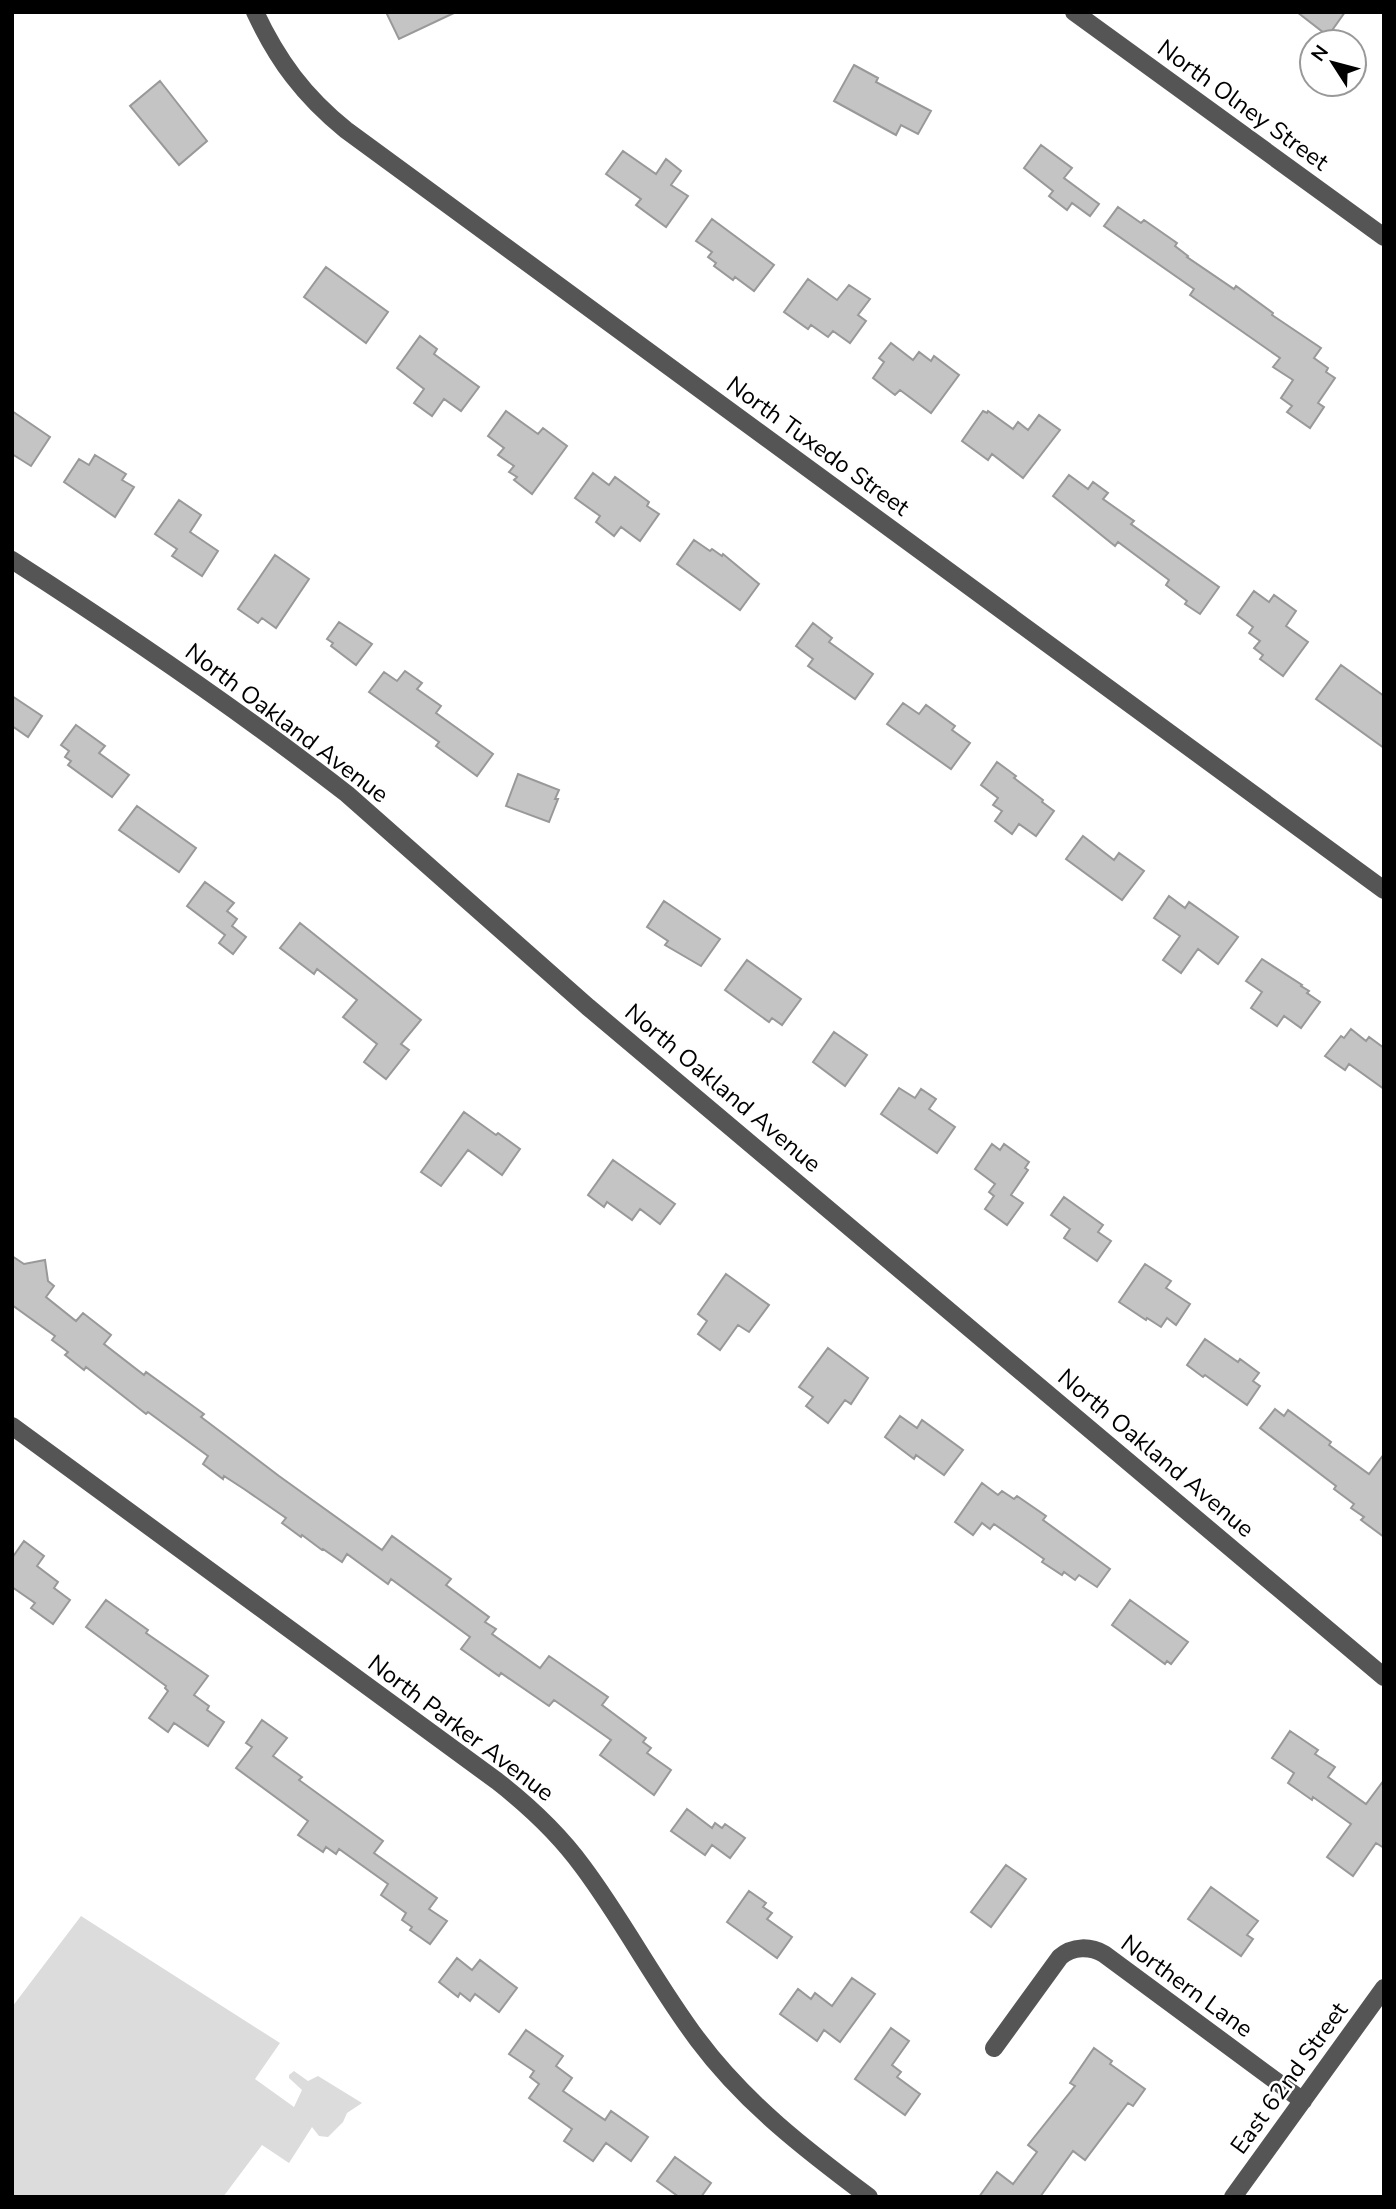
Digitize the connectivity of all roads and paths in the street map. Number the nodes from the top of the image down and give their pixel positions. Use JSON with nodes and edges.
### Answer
{"nodes":[{"id":1,"x":255,"y":12,"type":"edge"},
{"id":2,"x":1074,"y":12,"type":"edge"},
{"id":3,"x":1384,"y":237,"type":"edge"},
{"id":4,"x":12,"y":560,"type":"edge"},
{"id":5,"x":1384,"y":890,"type":"edge"},
{"id":6,"x":12,"y":1426,"type":"edge"},
{"id":7,"x":1384,"y":1677,"type":"edge"},
{"id":8,"x":1382,"y":1994,"type":"edge"},
{"id":9,"x":994,"y":2048,"type":"dead end"},
{"id":10,"x":1303,"y":2101,"type":"junction"},
{"id":11,"x":869,"y":2197,"type":"edge"},
{"id":12,"x":1233,"y":2197,"type":"edge"}],
"edges":[{"from":1,"to":5,"type":"street","name":"North Tuxedo Street"},
{"from":2,"to":3,"type":"street","name":"North Olney Street"},
{"from":4,"to":7,"type":"street","name":"North Oakland Avenue"},
{"from":6,"to":11,"type":"street","name":"North Parker Avenue"},
{"from":8,"to":10,"type":"street","name":"East 62nd Street"},
{"from":9,"to":10,"type":"street","name":"Northern Lane"},
{"from":10,"to":12,"type":"street","name":"East 62nd Street"}]}
